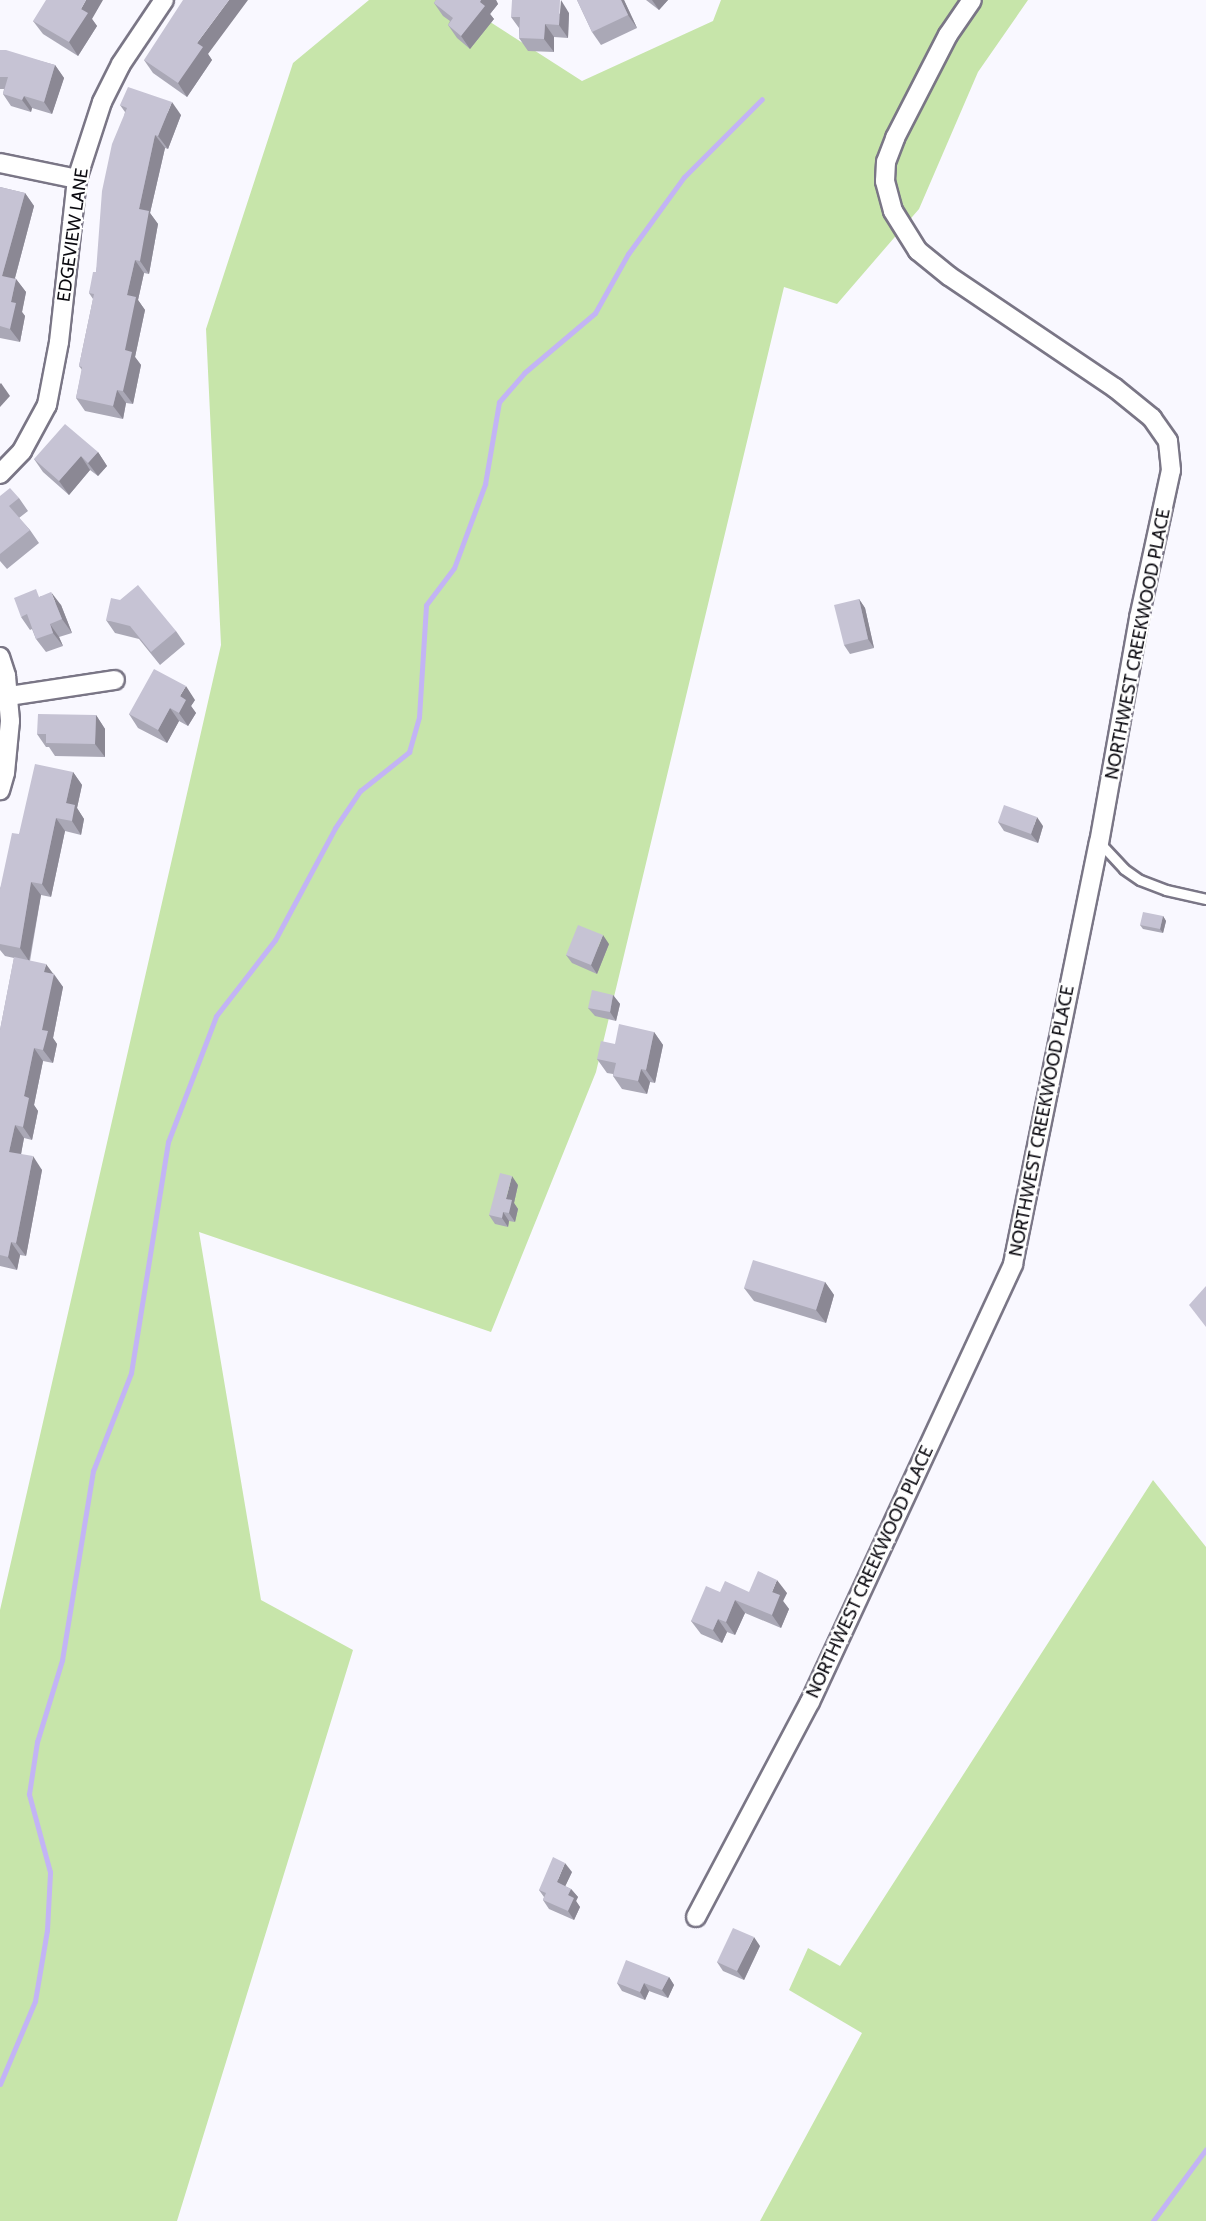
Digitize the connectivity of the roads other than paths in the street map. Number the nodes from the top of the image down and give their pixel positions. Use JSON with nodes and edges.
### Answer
{"nodes":[{"id":1,"x":164,"y":0,"type":"edge"},
{"id":2,"x":972,"y":0,"type":"edge"},
{"id":3,"x":0,"y":163,"type":"edge"},
{"id":4,"x":78,"y":179,"type":"junction"},
{"id":5,"x":0,"y":474,"type":"edge"},
{"id":6,"x":0,"y":657,"type":"edge"},
{"id":7,"x":115,"y":680,"type":"dead end"},
{"id":8,"x":9,"y":696,"type":"junction"},
{"id":9,"x":0,"y":790,"type":"edge"},
{"id":10,"x":1099,"y":843,"type":"junction"},
{"id":11,"x":1206,"y":899,"type":"edge"},
{"id":12,"x":696,"y":1917,"type":"dead end"}],
"edges":[{"from":1,"to":4,"type":"street","name":"EDGEVIEW LANE"},
{"from":2,"to":10,"type":"street","name":"NORTHWEST CREEKWOOD PLACE"},
{"from":3,"to":4,"type":"street"},
{"from":4,"to":5,"type":"street","name":"EDGEVIEW LANE"},
{"from":6,"to":8,"type":"street"},
{"from":7,"to":8,"type":"street"},
{"from":8,"to":9,"type":"street"},
{"from":10,"to":11,"type":"lane"},
{"from":10,"to":12,"type":"street","name":"NORTHWEST CREEKWOOD PLACE"}]}
